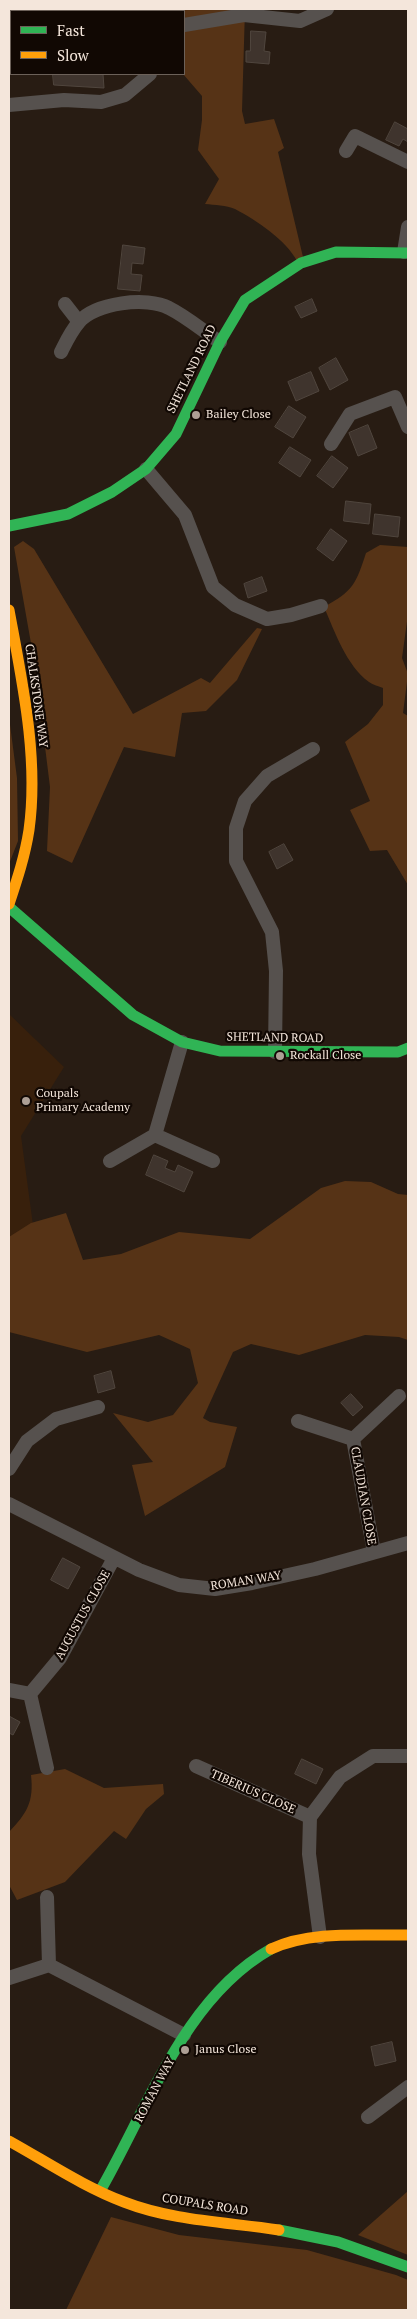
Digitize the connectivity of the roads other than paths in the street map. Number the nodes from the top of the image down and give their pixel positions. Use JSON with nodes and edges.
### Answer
{"nodes":[{"id":1,"x":327,"y":9,"type":"edge"},
{"id":2,"x":185,"y":25,"type":"edge"},
{"id":3,"x":149,"y":75,"type":"edge"},
{"id":4,"x":9,"y":105,"type":"edge"},
{"id":5,"x":346,"y":151,"type":"dead end"},
{"id":6,"x":408,"y":162,"type":"edge"},
{"id":7,"x":408,"y":227,"type":"edge"},
{"id":8,"x":406,"y":252,"type":"edge"},
{"id":9,"x":66,"y":304,"type":"dead end"},
{"id":10,"x":79,"y":322,"type":"junction"},
{"id":11,"x":220,"y":342,"type":"junction"},
{"id":12,"x":61,"y":352,"type":"dead end"},
{"id":13,"x":408,"y":427,"type":"edge"},
{"id":14,"x":331,"y":444,"type":"dead end"},
{"id":15,"x":146,"y":469,"type":"junction"},
{"id":16,"x":9,"y":526,"type":"edge"},
{"id":17,"x":321,"y":606,"type":"dead end"},
{"id":18,"x":9,"y":610,"type":"edge"},
{"id":19,"x":313,"y":749,"type":"dead end"},
{"id":20,"x":9,"y":905,"type":"edge"},
{"id":21,"x":182,"y":1042,"type":"junction"},
{"id":22,"x":408,"y":1048,"type":"edge"},
{"id":23,"x":275,"y":1052,"type":"junction"},
{"id":24,"x":155,"y":1135,"type":"junction"},
{"id":25,"x":110,"y":1161,"type":"dead end"},
{"id":26,"x":213,"y":1161,"type":"dead end"},
{"id":27,"x":399,"y":1396,"type":"dead end"},
{"id":28,"x":98,"y":1407,"type":"dead end"},
{"id":29,"x":298,"y":1421,"type":"dead end"},
{"id":30,"x":353,"y":1439,"type":"junction"},
{"id":31,"x":9,"y":1469,"type":"edge"},
{"id":32,"x":9,"y":1504,"type":"edge"},
{"id":33,"x":408,"y":1543,"type":"edge"},
{"id":34,"x":374,"y":1552,"type":"junction"},
{"id":35,"x":114,"y":1558,"type":"junction"},
{"id":36,"x":9,"y":1690,"type":"edge"},
{"id":37,"x":30,"y":1694,"type":"junction"},
{"id":38,"x":408,"y":1756,"type":"edge"},
{"id":39,"x":196,"y":1766,"type":"dead end"},
{"id":40,"x":47,"y":1768,"type":"dead end"},
{"id":41,"x":310,"y":1817,"type":"junction"},
{"id":42,"x":47,"y":1897,"type":"dead end"},
{"id":43,"x":408,"y":1935,"type":"edge"},
{"id":44,"x":320,"y":1937,"type":"junction"},
{"id":45,"x":49,"y":1965,"type":"junction"},
{"id":46,"x":9,"y":1978,"type":"edge"},
{"id":47,"x":184,"y":2035,"type":"junction"},
{"id":48,"x":408,"y":2088,"type":"edge"},
{"id":49,"x":368,"y":2117,"type":"dead end"},
{"id":50,"x":9,"y":2140,"type":"edge"},
{"id":51,"x":100,"y":2190,"type":"junction"},
{"id":52,"x":408,"y":2267,"type":"edge"}],
"edges":[{"from":1,"to":2,"type":"street"},
{"from":3,"to":4,"type":"street"},
{"from":5,"to":6,"type":"street"},
{"from":7,"to":8,"type":"street"},
{"from":8,"to":11,"type":"street","name":"SHETLAND ROAD"},
{"from":9,"to":10,"type":"street"},
{"from":10,"to":11,"type":"street"},
{"from":10,"to":12,"type":"street"},
{"from":11,"to":15,"type":"street","name":"SHETLAND ROAD"},
{"from":13,"to":14,"type":"street"},
{"from":15,"to":16,"type":"street","name":"SHETLAND ROAD"},
{"from":15,"to":17,"type":"street"},
{"from":18,"to":20,"type":"street","name":"CHALKSTONE WAY"},
{"from":19,"to":23,"type":"street"},
{"from":20,"to":21,"type":"street","name":"SHETLAND ROAD"},
{"from":21,"to":23,"type":"street","name":"SHETLAND ROAD"},
{"from":21,"to":24,"type":"street"},
{"from":22,"to":23,"type":"street","name":"SHETLAND ROAD"},
{"from":24,"to":25,"type":"street"},
{"from":24,"to":26,"type":"street"},
{"from":27,"to":30,"type":"street","name":"CLAUDIAN CLOSE"},
{"from":28,"to":31,"type":"street"},
{"from":29,"to":30,"type":"street","name":"CLAUDIAN CLOSE"},
{"from":30,"to":34,"type":"street","name":"CLAUDIAN CLOSE"},
{"from":32,"to":35,"type":"street","name":"ROMAN WAY"},
{"from":33,"to":34,"type":"street","name":"ROMAN WAY"},
{"from":34,"to":35,"type":"street","name":"ROMAN WAY"},
{"from":35,"to":37,"type":"street","name":"AUGUSTUS CLOSE"},
{"from":36,"to":37,"type":"street"},
{"from":37,"to":40,"type":"street"},
{"from":38,"to":41,"type":"street","name":"TIBERIUS CLOSE"},
{"from":39,"to":41,"type":"street","name":"TIBERIUS CLOSE"},
{"from":41,"to":44,"type":"street","name":"TIBERIUS CLOSE"},
{"from":42,"to":45,"type":"street"},
{"from":43,"to":44,"type":"street","name":"ROMAN WAY"},
{"from":44,"to":47,"type":"street","name":"ROMAN WAY"},
{"from":45,"to":46,"type":"street"},
{"from":45,"to":47,"type":"street"},
{"from":47,"to":51,"type":"street","name":"ROMAN WAY"},
{"from":48,"to":49,"type":"street"},
{"from":50,"to":51,"type":"street","name":"COUPALS ROAD"},
{"from":51,"to":52,"type":"street","name":"COUPALS ROAD"}]}
